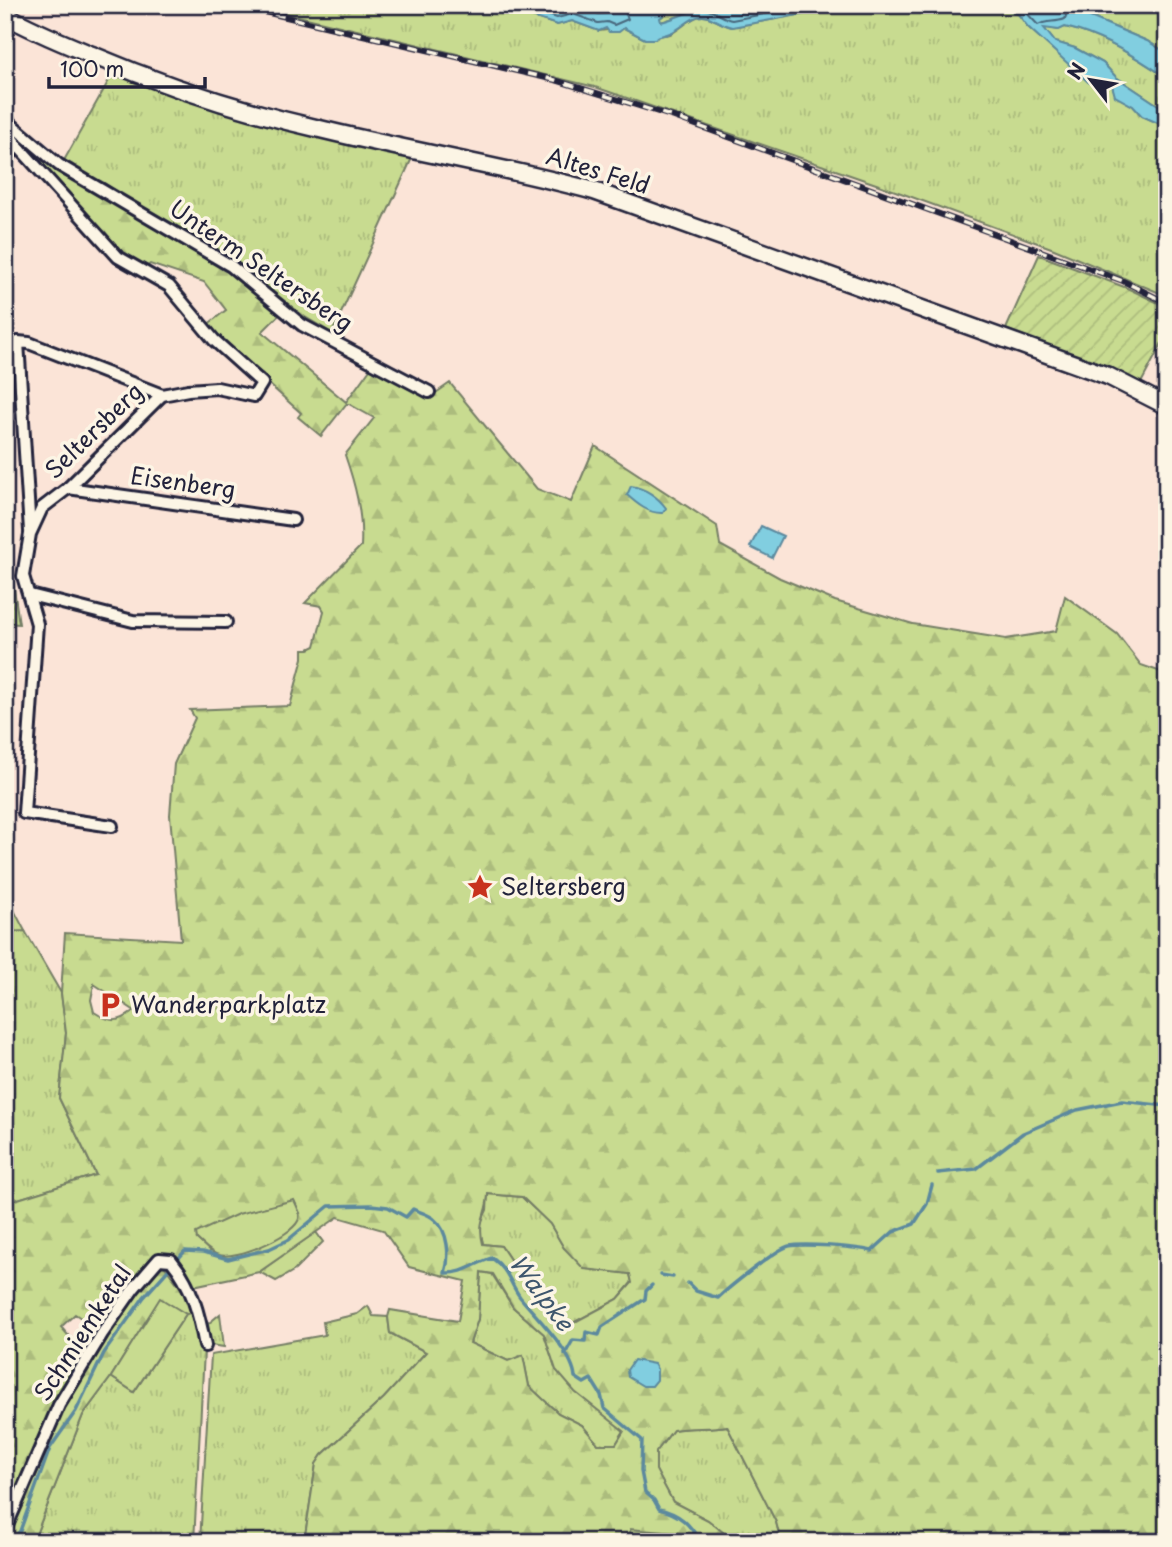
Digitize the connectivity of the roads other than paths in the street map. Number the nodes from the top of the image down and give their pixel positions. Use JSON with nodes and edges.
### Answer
{"nodes":[{"id":1,"x":5,"y":15,"type":"edge"},
{"id":2,"x":5,"y":119,"type":"edge"},
{"id":3,"x":5,"y":128,"type":"edge"},
{"id":4,"x":16,"y":144,"type":"junction"},
{"id":5,"x":5,"y":164,"type":"edge"},
{"id":6,"x":429,"y":392,"type":"dead end"},
{"id":7,"x":162,"y":395,"type":"junction"},
{"id":8,"x":1167,"y":406,"type":"edge"},
{"id":9,"x":68,"y":488,"type":"junction"},
{"id":10,"x":293,"y":520,"type":"dead end"},
{"id":11,"x":30,"y":534,"type":"junction"},
{"id":12,"x":30,"y":595,"type":"junction"},
{"id":13,"x":226,"y":622,"type":"dead end"},
{"id":14,"x":112,"y":826,"type":"dead end"},
{"id":15,"x":205,"y":1346,"type":"dead end"},
{"id":16,"x":5,"y":1530,"type":"edge"}],
"edges":[{"from":1,"to":8,"type":"main road","name":"Altes Feld"},
{"from":2,"to":6,"type":"street","name":"Unterm Seltersberg"},
{"from":3,"to":4,"type":"street"},
{"from":4,"to":5,"type":"street"},
{"from":4,"to":7,"type":"street","name":"Seltersberg"},
{"from":7,"to":9,"type":"street","name":"Seltersberg"},
{"from":7,"to":11,"type":"street"},
{"from":9,"to":10,"type":"street","name":"Eisenberg"},
{"from":9,"to":11,"type":"street","name":"Seltersberg"},
{"from":11,"to":12,"type":"street","name":"Seltersberg"},
{"from":12,"to":13,"type":"street"},
{"from":12,"to":14,"type":"street","name":"Seltersberg"},
{"from":15,"to":16,"type":"street","name":"Schmiemketal"}]}
